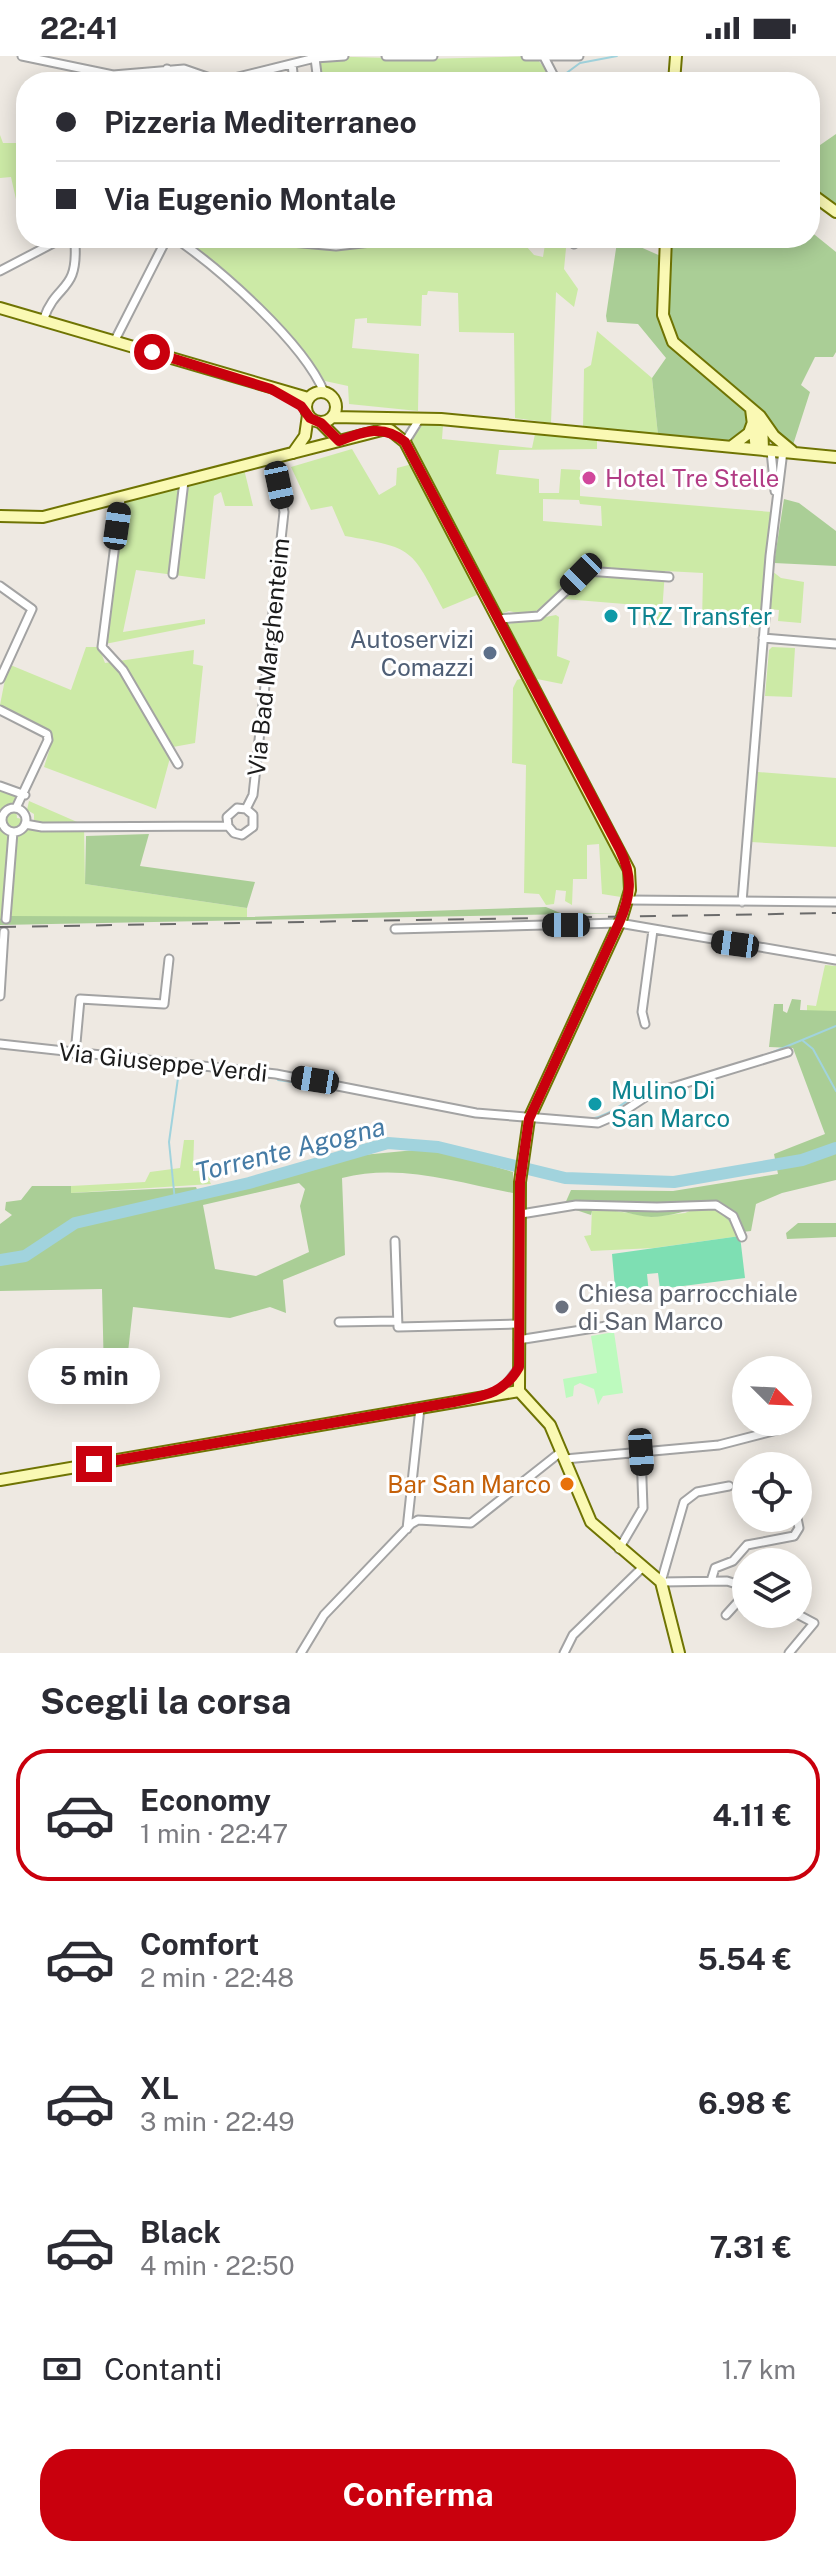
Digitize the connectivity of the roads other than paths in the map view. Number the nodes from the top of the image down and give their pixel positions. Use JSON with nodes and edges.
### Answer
{"nodes":[{"id":1,"x":22,"y":56,"type":"edge"},
{"id":2,"x":344,"y":56,"type":"edge"},
{"id":3,"x":386,"y":56,"type":"edge"},
{"id":4,"x":433,"y":56,"type":"edge"},
{"id":5,"x":526,"y":56,"type":"edge"},
{"id":6,"x":579,"y":56,"type":"edge"},
{"id":7,"x":544,"y":57,"type":"edge"},
{"id":8,"x":558,"y":57,"type":"edge"},
{"id":9,"x":315,"y":58,"type":"junction"},
{"id":10,"x":292,"y":64,"type":"junction"},
{"id":11,"x":167,"y":69,"type":"junction"},
{"id":12,"x":192,"y":71,"type":"edge"},
{"id":13,"x":99,"y":72,"type":"edge"},
{"id":14,"x":140,"y":72,"type":"edge"},
{"id":15,"x":167,"y":72,"type":"edge"},
{"id":16,"x":262,"y":72,"type":"edge"},
{"id":17,"x":293,"y":72,"type":"edge"},
{"id":18,"x":317,"y":72,"type":"edge"},
{"id":19,"x":44,"y":248,"type":"edge"},
{"id":20,"x":75,"y":248,"type":"edge"},
{"id":21,"x":162,"y":248,"type":"edge"},
{"id":22,"x":188,"y":248,"type":"edge"},
{"id":23,"x":666,"y":248,"type":"edge"},
{"id":24,"x":0,"y":271,"type":"edge"},
{"id":25,"x":0,"y":308,"type":"edge"},
{"id":26,"x":44,"y":318,"type":"junction"},
{"id":27,"x":115,"y":340,"type":"junction"},
{"id":28,"x":271,"y":389,"type":"junction"},
{"id":29,"x":324,"y":392,"type":"junction"},
{"id":30,"x":308,"y":398,"type":"junction"},
{"id":31,"x":755,"y":415,"type":"junction"},
{"id":32,"x":321,"y":417,"type":"junction"},
{"id":33,"x":420,"y":418,"type":"junction"},
{"id":34,"x":342,"y":439,"type":"junction"},
{"id":35,"x":401,"y":439,"type":"junction"},
{"id":36,"x":732,"y":446,"type":"junction"},
{"id":37,"x":773,"y":451,"type":"junction"},
{"id":38,"x":293,"y":453,"type":"junction"},
{"id":39,"x":836,"y":457,"type":"edge"},
{"id":40,"x":273,"y":458,"type":"junction"},
{"id":41,"x":184,"y":481,"type":"junction"},
{"id":42,"x":121,"y":497,"type":"junction"},
{"id":43,"x":0,"y":516,"type":"edge"},
{"id":44,"x":173,"y":574,"type":"dead end"},
{"id":45,"x":669,"y":577,"type":"dead end"},
{"id":46,"x":0,"y":586,"type":"edge"},
{"id":47,"x":498,"y":619,"type":"junction"},
{"id":48,"x":763,"y":638,"type":"junction"},
{"id":49,"x":836,"y":644,"type":"edge"},
{"id":50,"x":0,"y":679,"type":"edge"},
{"id":51,"x":0,"y":710,"type":"edge"},
{"id":52,"x":178,"y":764,"type":"dead end"},
{"id":53,"x":0,"y":786,"type":"edge"},
{"id":54,"x":25,"y":795,"type":"junction"},
{"id":55,"x":16,"y":808,"type":"junction"},
{"id":56,"x":246,"y":809,"type":"junction"},
{"id":57,"x":1,"y":817,"type":"edge"},
{"id":58,"x":25,"y":824,"type":"junction"},
{"id":59,"x":228,"y":826,"type":"junction"},
{"id":60,"x":13,"y":832,"type":"junction"},
{"id":61,"x":628,"y":900,"type":"junction"},
{"id":62,"x":742,"y":902,"type":"junction"},
{"id":63,"x":836,"y":902,"type":"edge"},
{"id":64,"x":6,"y":918,"type":"dead end"},
{"id":65,"x":619,"y":923,"type":"junction"},
{"id":66,"x":395,"y":929,"type":"dead end"},
{"id":67,"x":653,"y":930,"type":"junction"},
{"id":68,"x":4,"y":932,"type":"dead end"},
{"id":69,"x":169,"y":959,"type":"dead end"},
{"id":70,"x":836,"y":960,"type":"edge"},
{"id":71,"x":0,"y":996,"type":"edge"},
{"id":72,"x":645,"y":1024,"type":"dead end"},
{"id":73,"x":1,"y":1042,"type":"edge"},
{"id":74,"x":788,"y":1052,"type":"dead end"},
{"id":75,"x":75,"y":1054,"type":"junction"},
{"id":76,"x":529,"y":1119,"type":"junction"},
{"id":77,"x":521,"y":1214,"type":"junction"},
{"id":78,"x":742,"y":1237,"type":"dead end"},
{"id":79,"x":395,"y":1241,"type":"dead end"},
{"id":80,"x":395,"y":1321,"type":"junction"},
{"id":81,"x":339,"y":1322,"type":"dead end"},
{"id":82,"x":519,"y":1324,"type":"junction"},
{"id":83,"x":613,"y":1325,"type":"dead end"},
{"id":84,"x":518,"y":1340,"type":"junction"},
{"id":85,"x":519,"y":1367,"type":"junction"},
{"id":86,"x":519,"y":1391,"type":"junction"},
{"id":87,"x":493,"y":1394,"type":"junction"},
{"id":88,"x":420,"y":1408,"type":"junction"},
{"id":89,"x":754,"y":1436,"type":"edge"},
{"id":90,"x":641,"y":1452,"type":"junction"},
{"id":91,"x":564,"y":1455,"type":"junction"},
{"id":92,"x":0,"y":1480,"type":"edge"},
{"id":93,"x":729,"y":1486,"type":"dead end"},
{"id":94,"x":407,"y":1530,"type":"junction"},
{"id":95,"x":796,"y":1532,"type":"edge"},
{"id":96,"x":619,"y":1549,"type":"junction"},
{"id":97,"x":642,"y":1568,"type":"junction"},
{"id":98,"x":711,"y":1581,"type":"junction"},
{"id":99,"x":661,"y":1582,"type":"junction"},
{"id":100,"x":732,"y":1583,"type":"edge"},
{"id":101,"x":732,"y":1608,"type":"edge"},
{"id":102,"x":726,"y":1615,"type":"dead end"},
{"id":103,"x":810,"y":1628,"type":"edge"},
{"id":104,"x":301,"y":1653,"type":"edge"},
{"id":105,"x":564,"y":1653,"type":"edge"},
{"id":106,"x":679,"y":1653,"type":"edge"},
{"id":107,"x":789,"y":1653,"type":"edge"}],
"edges":[{"from":1,"to":13,"type":"street"},
{"from":2,"to":9,"type":"street"},
{"from":3,"to":4,"type":"street"},
{"from":5,"to":7,"type":"street"},
{"from":6,"to":8,"type":"street"},
{"from":7,"to":8,"type":"street"},
{"from":9,"to":10,"type":"street"},
{"from":9,"to":18,"type":"street"},
{"from":10,"to":16,"type":"street"},
{"from":10,"to":17,"type":"street"},
{"from":11,"to":12,"type":"street"},
{"from":11,"to":14,"type":"street"},
{"from":11,"to":15,"type":"street"},
{"from":19,"to":24,"type":"street"},
{"from":20,"to":26,"type":"street"},
{"from":21,"to":27,"type":"street"},
{"from":22,"to":29,"type":"street"},
{"from":23,"to":31,"type":"street"},
{"from":25,"to":26,"type":"street"},
{"from":26,"to":27,"type":"street"},
{"from":27,"to":28,"type":"street"},
{"from":28,"to":30,"type":"street"},
{"from":28,"to":32,"type":"street"},
{"from":29,"to":30,"type":"street"},
{"from":29,"to":32,"type":"street"},
{"from":30,"to":32,"type":"street"},
{"from":31,"to":36,"type":"street"},
{"from":31,"to":37,"type":"street"},
{"from":31,"to":37,"type":"street"},
{"from":32,"to":33,"type":"street"},
{"from":32,"to":34,"type":"street"},
{"from":32,"to":38,"type":"street"},
{"from":33,"to":35,"type":"street"},
{"from":33,"to":36,"type":"street"},
{"from":34,"to":35,"type":"street"},
{"from":34,"to":38,"type":"street"},
{"from":35,"to":47,"type":"street"},
{"from":36,"to":37,"type":"street"},
{"from":37,"to":39,"type":"street"},
{"from":37,"to":48,"type":"street"},
{"from":38,"to":40,"type":"street"},
{"from":40,"to":41,"type":"street"},
{"from":40,"to":56,"type":"street","name":"Via Bad Marghenteim"},
{"from":41,"to":42,"type":"street"},
{"from":41,"to":44,"type":"street"},
{"from":42,"to":43,"type":"street"},
{"from":42,"to":52,"type":"street"},
{"from":45,"to":47,"type":"street"},
{"from":46,"to":50,"type":"street"},
{"from":47,"to":61,"type":"street"},
{"from":48,"to":49,"type":"street"},
{"from":48,"to":62,"type":"street"},
{"from":51,"to":54,"type":"street"},
{"from":53,"to":54,"type":"street"},
{"from":54,"to":55,"type":"street"},
{"from":55,"to":57,"type":"street"},
{"from":55,"to":58,"type":"street"},
{"from":56,"to":59,"type":"street"},
{"from":56,"to":59,"type":"street"},
{"from":57,"to":60,"type":"street"},
{"from":58,"to":59,"type":"street"},
{"from":58,"to":60,"type":"street"},
{"from":60,"to":64,"type":"street"},
{"from":61,"to":62,"type":"street"},
{"from":61,"to":65,"type":"street"},
{"from":62,"to":63,"type":"street"},
{"from":65,"to":66,"type":"street"},
{"from":65,"to":67,"type":"street"},
{"from":65,"to":76,"type":"street"},
{"from":67,"to":70,"type":"street"},
{"from":67,"to":72,"type":"street"},
{"from":68,"to":71,"type":"street"},
{"from":69,"to":75,"type":"street"},
{"from":73,"to":75,"type":"street","name":"Via Giuseppe Verdi"},
{"from":74,"to":76,"type":"street","name":"Via Giuseppe Verdi"},
{"from":75,"to":76,"type":"street","name":"Via Giuseppe Verdi"},
{"from":76,"to":77,"type":"street"},
{"from":77,"to":78,"type":"street"},
{"from":77,"to":82,"type":"street"},
{"from":79,"to":80,"type":"street"},
{"from":80,"to":81,"type":"street"},
{"from":80,"to":82,"type":"street"},
{"from":82,"to":84,"type":"street"},
{"from":83,"to":84,"type":"street"},
{"from":84,"to":85,"type":"street"},
{"from":85,"to":86,"type":"street"},
{"from":85,"to":87,"type":"street"},
{"from":86,"to":87,"type":"street"},
{"from":86,"to":91,"type":"street"},
{"from":87,"to":88,"type":"street"},
{"from":88,"to":92,"type":"street"},
{"from":88,"to":94,"type":"street"},
{"from":89,"to":90,"type":"street"},
{"from":90,"to":91,"type":"street"},
{"from":90,"to":96,"type":"street"},
{"from":91,"to":94,"type":"street"},
{"from":91,"to":96,"type":"street"},
{"from":93,"to":99,"type":"street"},
{"from":94,"to":104,"type":"street"},
{"from":95,"to":98,"type":"street"},
{"from":96,"to":97,"type":"street"},
{"from":97,"to":99,"type":"street"},
{"from":97,"to":105,"type":"street"},
{"from":98,"to":99,"type":"street"},
{"from":98,"to":100,"type":"street"},
{"from":99,"to":106,"type":"street"},
{"from":101,"to":102,"type":"street"},
{"from":103,"to":107,"type":"street"}]}
